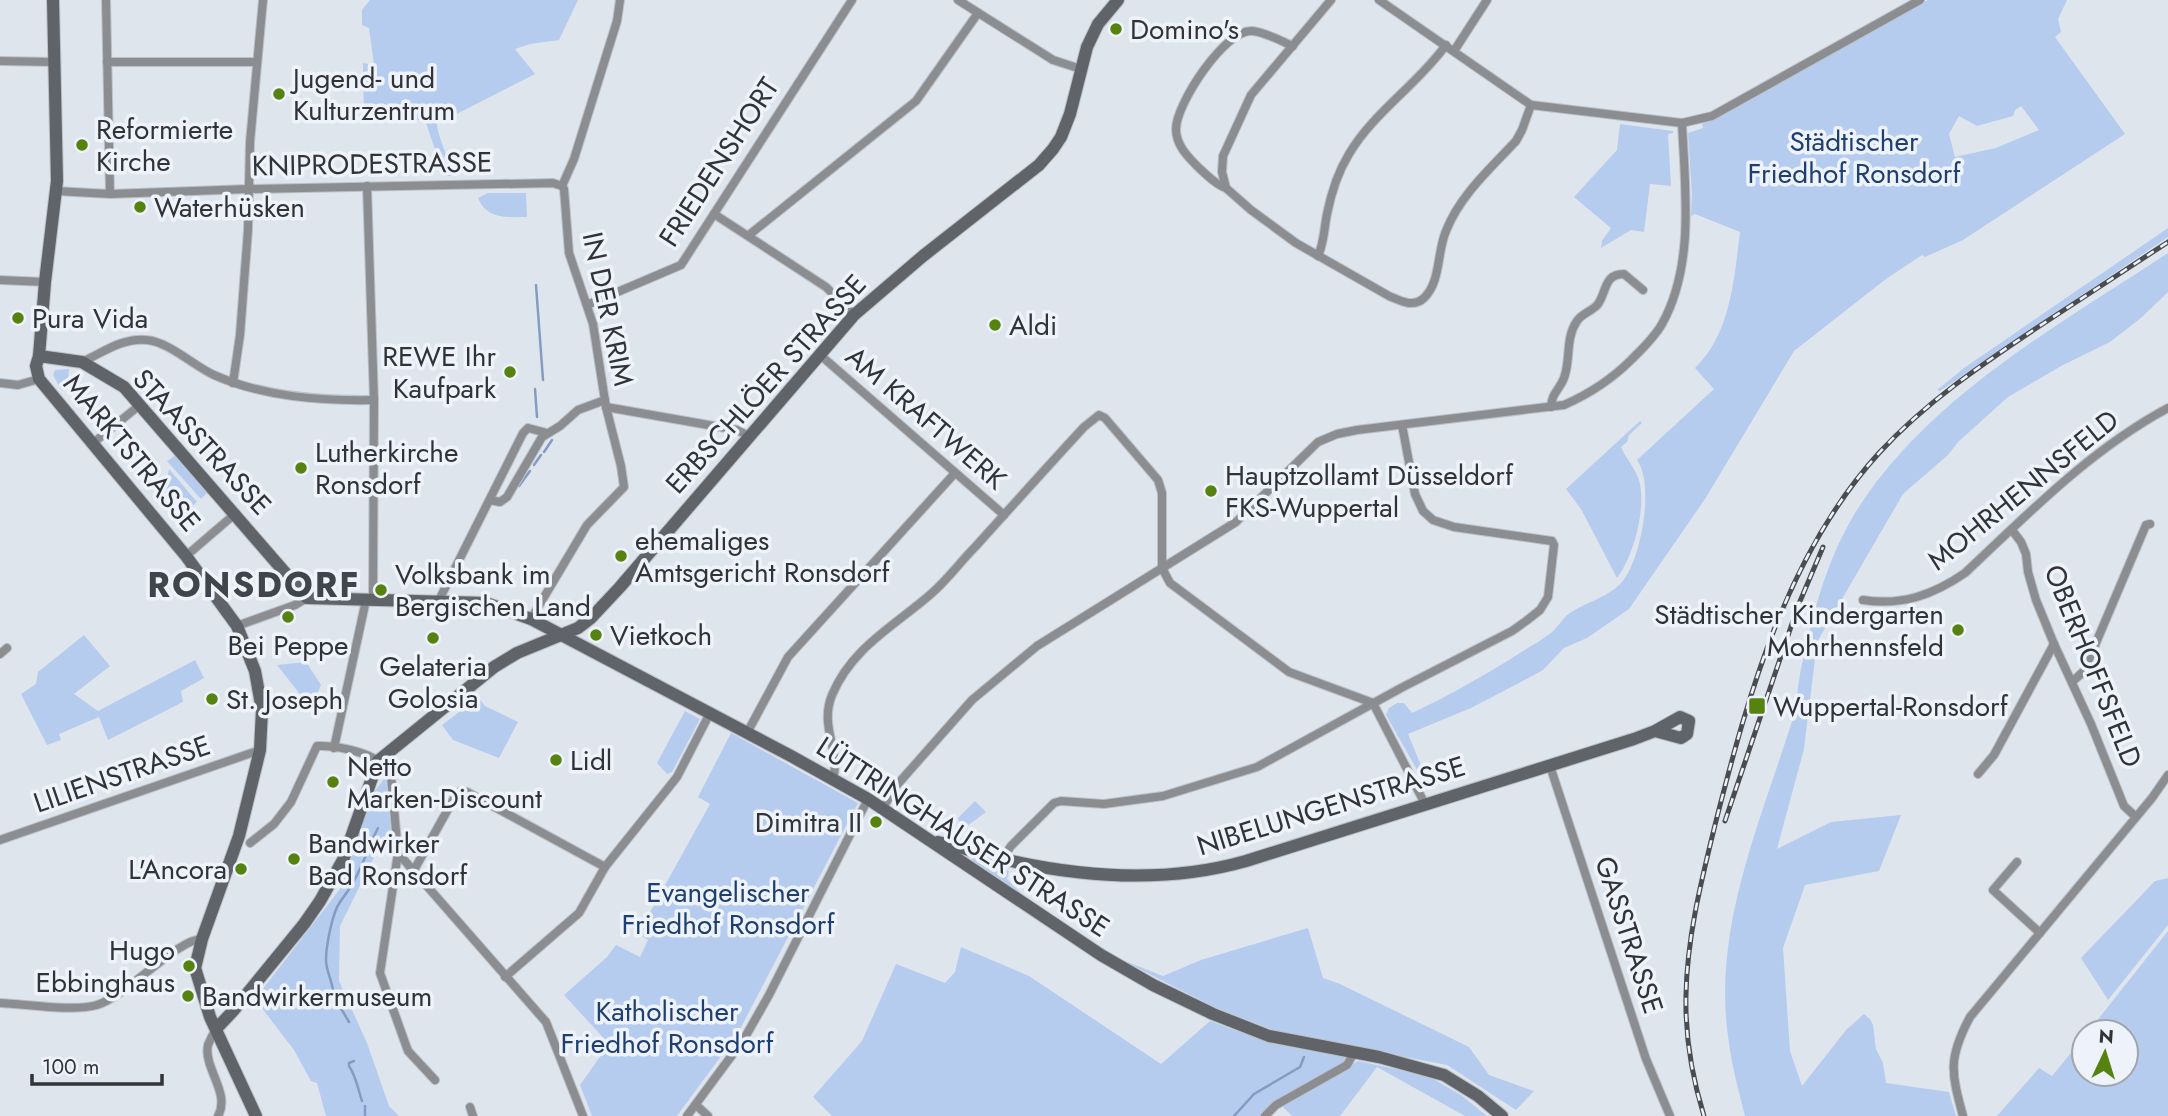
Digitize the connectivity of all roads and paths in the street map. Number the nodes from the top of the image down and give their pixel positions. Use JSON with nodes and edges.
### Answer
{"nodes":[{"id":1,"x":53,"y":0,"type":"edge"},
{"id":2,"x":106,"y":0,"type":"edge"},
{"id":3,"x":263,"y":0,"type":"edge"},
{"id":4,"x":620,"y":0,"type":"edge"},
{"id":5,"x":852,"y":0,"type":"edge"},
{"id":6,"x":958,"y":0,"type":"edge"},
{"id":7,"x":1118,"y":0,"type":"edge"},
{"id":8,"x":1331,"y":0,"type":"edge"},
{"id":9,"x":1379,"y":0,"type":"edge"},
{"id":10,"x":1487,"y":0,"type":"edge"},
{"id":11,"x":1920,"y":0,"type":"edge"},
{"id":12,"x":978,"y":13,"type":"junction"},
{"id":13,"x":1446,"y":45,"type":"junction"},
{"id":14,"x":1293,"y":46,"type":"junction"},
{"id":15,"x":1454,"y":51,"type":"junction"},
{"id":16,"x":0,"y":61,"type":"edge"},
{"id":17,"x":54,"y":62,"type":"junction"},
{"id":18,"x":107,"y":62,"type":"junction"},
{"id":19,"x":257,"y":62,"type":"junction"},
{"id":20,"x":1081,"y":69,"type":"junction"},
{"id":21,"x":1531,"y":104,"type":"junction"},
{"id":22,"x":1682,"y":123,"type":"junction"},
{"id":23,"x":367,"y":186,"type":"junction"},
{"id":24,"x":562,"y":186,"type":"junction"},
{"id":25,"x":248,"y":188,"type":"junction"},
{"id":26,"x":1226,"y":188,"type":"junction"},
{"id":27,"x":56,"y":191,"type":"junction"},
{"id":28,"x":110,"y":194,"type":"junction"},
{"id":29,"x":714,"y":214,"type":"junction"},
{"id":30,"x":749,"y":235,"type":"junction"},
{"id":31,"x":1318,"y":256,"type":"junction"},
{"id":32,"x":0,"y":280,"type":"edge"},
{"id":33,"x":45,"y":282,"type":"junction"},
{"id":34,"x":1643,"y":290,"type":"dead end"},
{"id":35,"x":587,"y":305,"type":"junction"},
{"id":36,"x":854,"y":315,"type":"junction"},
{"id":37,"x":819,"y":354,"type":"junction"},
{"id":38,"x":39,"y":356,"type":"junction"},
{"id":39,"x":82,"y":362,"type":"junction"},
{"id":40,"x":39,"y":379,"type":"junction"},
{"id":41,"x":0,"y":383,"type":"edge"},
{"id":42,"x":233,"y":383,"type":"junction"},
{"id":43,"x":374,"y":400,"type":"junction"},
{"id":44,"x":605,"y":403,"type":"junction"},
{"id":45,"x":141,"y":404,"type":"junction"},
{"id":46,"x":1550,"y":407,"type":"junction"},
{"id":47,"x":2168,"y":408,"type":"edge"},
{"id":48,"x":1402,"y":425,"type":"junction"},
{"id":49,"x":547,"y":433,"type":"junction"},
{"id":50,"x":749,"y":436,"type":"junction"},
{"id":51,"x":92,"y":444,"type":"junction"},
{"id":52,"x":955,"y":473,"type":"junction"},
{"id":53,"x":490,"y":500,"type":"junction"},
{"id":54,"x":236,"y":513,"type":"junction"},
{"id":55,"x":1004,"y":516,"type":"junction"},
{"id":56,"x":2150,"y":524,"type":"dead end"},
{"id":57,"x":2012,"y":530,"type":"junction"},
{"id":58,"x":186,"y":556,"type":"junction"},
{"id":59,"x":1162,"y":568,"type":"junction"},
{"id":60,"x":307,"y":598,"type":"junction"},
{"id":61,"x":370,"y":600,"type":"junction"},
{"id":62,"x":439,"y":600,"type":"junction"},
{"id":63,"x":1863,"y":600,"type":"dead end"},
{"id":64,"x":591,"y":618,"type":"junction"},
{"id":65,"x":531,"y":619,"type":"junction"},
{"id":66,"x":237,"y":626,"type":"junction"},
{"id":67,"x":562,"y":636,"type":"junction"},
{"id":68,"x":2054,"y":644,"type":"junction"},
{"id":69,"x":588,"y":648,"type":"junction"},
{"id":70,"x":2073,"y":682,"type":"junction"},
{"id":71,"x":1373,"y":703,"type":"junction"},
{"id":72,"x":710,"y":713,"type":"junction"},
{"id":73,"x":1655,"y":732,"type":"dead end"},
{"id":74,"x":747,"y":733,"type":"junction"},
{"id":75,"x":334,"y":748,"type":"junction"},
{"id":76,"x":260,"y":750,"type":"junction"},
{"id":77,"x":378,"y":761,"type":"junction"},
{"id":78,"x":1550,"y":766,"type":"junction"},
{"id":79,"x":1978,"y":774,"type":"dead end"},
{"id":80,"x":2168,"y":775,"type":"edge"},
{"id":81,"x":833,"y":779,"type":"junction"},
{"id":82,"x":868,"y":799,"type":"junction"},
{"id":83,"x":1425,"y":804,"type":"junction"},
{"id":84,"x":883,"y":808,"type":"junction"},
{"id":85,"x":2136,"y":817,"type":"junction"},
{"id":86,"x":0,"y":840,"type":"edge"},
{"id":87,"x":933,"y":841,"type":"junction"},
{"id":88,"x":250,"y":843,"type":"dead end"},
{"id":89,"x":398,"y":853,"type":"junction"},
{"id":90,"x":1002,"y":859,"type":"junction"},
{"id":91,"x":2017,"y":862,"type":"dead end"},
{"id":92,"x":605,"y":867,"type":"junction"},
{"id":93,"x":414,"y":870,"type":"junction"},
{"id":94,"x":2040,"y":933,"type":"junction"},
{"id":95,"x":202,"y":939,"type":"junction"},
{"id":96,"x":505,"y":977,"type":"junction"},
{"id":97,"x":0,"y":1003,"type":"edge"},
{"id":98,"x":216,"y":1029,"type":"junction"},
{"id":99,"x":1351,"y":1058,"type":"dead end"},
{"id":100,"x":435,"y":1080,"type":"dead end"},
{"id":101,"x":696,"y":1105,"type":"junction"},
{"id":102,"x":218,"y":1116,"type":"edge"},
{"id":103,"x":256,"y":1116,"type":"edge"},
{"id":104,"x":583,"y":1116,"type":"edge"},
{"id":105,"x":687,"y":1116,"type":"edge"},
{"id":106,"x":708,"y":1116,"type":"edge"},
{"id":107,"x":1265,"y":1116,"type":"edge"},
{"id":108,"x":1502,"y":1116,"type":"edge"},
{"id":109,"x":1670,"y":1116,"type":"edge"},
{"id":110,"x":1963,"y":1116,"type":"edge"}],
"edges":[{"from":1,"to":17,"type":"main road"},
{"from":2,"to":18,"type":"street"},
{"from":3,"to":19,"type":"street"},
{"from":4,"to":24,"type":"street"},
{"from":5,"to":29,"type":"street","name":"FRIEDENSHORT"},
{"from":6,"to":12,"type":"street"},
{"from":7,"to":20,"type":"main road","name":"ERBSCHLÖER STRASSE"},
{"from":8,"to":14,"type":"street"},
{"from":9,"to":13,"type":"street"},
{"from":10,"to":15,"type":"street"},
{"from":11,"to":22,"type":"street"},
{"from":12,"to":20,"type":"street"},
{"from":12,"to":30,"type":"street"},
{"from":13,"to":15,"type":"street"},
{"from":13,"to":31,"type":"street"},
{"from":14,"to":26,"type":"street"},
{"from":14,"to":26,"type":"street"},
{"from":15,"to":21,"type":"street"},
{"from":16,"to":17,"type":"street"},
{"from":17,"to":27,"type":"main road"},
{"from":18,"to":19,"type":"street"},
{"from":18,"to":28,"type":"street"},
{"from":19,"to":25,"type":"street"},
{"from":20,"to":36,"type":"main road","name":"ERBSCHLÖER STRASSE"},
{"from":21,"to":22,"type":"street"},
{"from":21,"to":31,"type":"street"},
{"from":22,"to":46,"type":"street"},
{"from":23,"to":24,"type":"street","name":"KNIPRODESTRASSE"},
{"from":23,"to":25,"type":"street","name":"KNIPRODESTRASSE"},
{"from":23,"to":43,"type":"street"},
{"from":24,"to":35,"type":"street","name":"IN DER KRIM"},
{"from":25,"to":28,"type":"street","name":"KNIPRODESTRASSE"},
{"from":25,"to":42,"type":"street"},
{"from":26,"to":31,"type":"street"},
{"from":27,"to":28,"type":"street","name":"KNIPRODESTRASSE"},
{"from":27,"to":33,"type":"main road"},
{"from":29,"to":30,"type":"street"},
{"from":29,"to":35,"type":"street","name":"FRIEDENSHORT"},
{"from":30,"to":36,"type":"street"},
{"from":32,"to":33,"type":"street"},
{"from":33,"to":38,"type":"main road"},
{"from":34,"to":46,"type":"street"},
{"from":35,"to":44,"type":"street","name":"IN DER KRIM"},
{"from":36,"to":37,"type":"main road","name":"ERBSCHLÖER STRASSE"},
{"from":37,"to":50,"type":"main road","name":"ERBSCHLÖER STRASSE"},
{"from":37,"to":52,"type":"street","name":"AM KRAFTWERK"},
{"from":38,"to":39,"type":"main road","name":"STAASSTRASSE"},
{"from":38,"to":40,"type":"main road"},
{"from":39,"to":42,"type":"street"},
{"from":39,"to":45,"type":"main road","name":"STAASSTRASSE"},
{"from":40,"to":41,"type":"street"},
{"from":40,"to":51,"type":"main road","name":"MARKTSTRASSE"},
{"from":42,"to":43,"type":"street"},
{"from":43,"to":61,"type":"street"},
{"from":44,"to":49,"type":"street"},
{"from":44,"to":50,"type":"street","name":"IN DER KRIM"},
{"from":44,"to":65,"type":"street"},
{"from":45,"to":51,"type":"street"},
{"from":45,"to":54,"type":"main road","name":"STAASSTRASSE"},
{"from":46,"to":48,"type":"street"},
{"from":47,"to":57,"type":"street","name":"MOHRHENNSFELD"},
{"from":48,"to":59,"type":"street"},
{"from":48,"to":71,"type":"street"},
{"from":49,"to":53,"type":"street"},
{"from":49,"to":53,"type":"street"},
{"from":50,"to":64,"type":"main road","name":"ERBSCHLÖER STRASSE"},
{"from":51,"to":58,"type":"main road","name":"MARKTSTRASSE"},
{"from":52,"to":55,"type":"street","name":"AM KRAFTWERK"},
{"from":52,"to":74,"type":"street"},
{"from":53,"to":62,"type":"street"},
{"from":54,"to":58,"type":"street"},
{"from":54,"to":60,"type":"main road","name":"STAASSTRASSE"},
{"from":55,"to":59,"type":"street"},
{"from":55,"to":81,"type":"street"},
{"from":56,"to":70,"type":"street"},
{"from":57,"to":63,"type":"street","name":"MOHRHENNSFELD"},
{"from":57,"to":68,"type":"street","name":"OBERHOFFSFELD"},
{"from":58,"to":66,"type":"main road","name":"MARKTSTRASSE"},
{"from":59,"to":71,"type":"street"},
{"from":59,"to":84,"type":"street"},
{"from":60,"to":61,"type":"main road","name":"LÜTTRINGHAUSER STRASSE"},
{"from":60,"to":66,"type":"street","name":"LÜTTRINGHAUSER STRASSE"},
{"from":61,"to":62,"type":"main road","name":"LÜTTRINGHAUSER STRASSE"},
{"from":61,"to":75,"type":"street"},
{"from":62,"to":65,"type":"main road","name":"LÜTTRINGHAUSER STRASSE"},
{"from":64,"to":67,"type":"main road","name":"ERBSCHLÖER STRASSE"},
{"from":64,"to":69,"type":"main road"},
{"from":65,"to":67,"type":"main road","name":"LÜTTRINGHAUSER STRASSE"},
{"from":66,"to":76,"type":"main road","name":"MARKTSTRASSE"},
{"from":67,"to":69,"type":"main road","name":"LÜTTRINGHAUSER STRASSE"},
{"from":67,"to":77,"type":"main road","name":"ERBSCHLÖER STRASSE"},
{"from":68,"to":70,"type":"street","name":"OBERHOFFSFELD"},
{"from":68,"to":79,"type":"street"},
{"from":69,"to":72,"type":"main road","name":"LÜTTRINGHAUSER STRASSE"},
{"from":70,"to":85,"type":"street","name":"OBERHOFFSFELD"},
{"from":71,"to":83,"type":"street"},
{"from":71,"to":90,"type":"street"},
{"from":72,"to":74,"type":"main road","name":"LÜTTRINGHAUSER STRASSE"},
{"from":72,"to":92,"type":"street"},
{"from":73,"to":78,"type":"main road","name":"NIBELUNGENSTRASSE"},
{"from":74,"to":81,"type":"main road","name":"LÜTTRINGHAUSER STRASSE"},
{"from":75,"to":77,"type":"street"},
{"from":75,"to":88,"type":"street"},
{"from":76,"to":86,"type":"street","name":"LILIENSTRASSE"},
{"from":76,"to":95,"type":"main road","name":"MARKTSTRASSE"},
{"from":77,"to":89,"type":"street"},
{"from":77,"to":98,"type":"main road"},
{"from":78,"to":83,"type":"main road","name":"NIBELUNGENSTRASSE"},
{"from":78,"to":109,"type":"street","name":"GASSTRASSE"},
{"from":80,"to":85,"type":"street"},
{"from":81,"to":82,"type":"main road","name":"LÜTTRINGHAUSER STRASSE"},
{"from":82,"to":84,"type":"main road","name":"LÜTTRINGHAUSER STRASSE"},
{"from":82,"to":101,"type":"street"},
{"from":83,"to":90,"type":"main road","name":"NIBELUNGENSTRASSE"},
{"from":84,"to":87,"type":"main road","name":"LÜTTRINGHAUSER STRASSE"},
{"from":85,"to":94,"type":"street"},
{"from":87,"to":90,"type":"main road","name":"NIBELUNGENSTRASSE"},
{"from":87,"to":108,"type":"main road","name":"LÜTTRINGHAUSER STRASSE"},
{"from":89,"to":93,"type":"street"},
{"from":89,"to":100,"type":"street"},
{"from":91,"to":94,"type":"street"},
{"from":92,"to":93,"type":"street"},
{"from":92,"to":96,"type":"street"},
{"from":93,"to":96,"type":"street"},
{"from":94,"to":110,"type":"street"},
{"from":95,"to":97,"type":"street"},
{"from":95,"to":98,"type":"main road","name":"MARKTSTRASSE"},
{"from":96,"to":104,"type":"street"},
{"from":98,"to":102,"type":"street"},
{"from":98,"to":103,"type":"main road","name":"MARKTSTRASSE"},
{"from":99,"to":107,"type":"street"},
{"from":101,"to":105,"type":"street"},
{"from":101,"to":106,"type":"street"}]}
